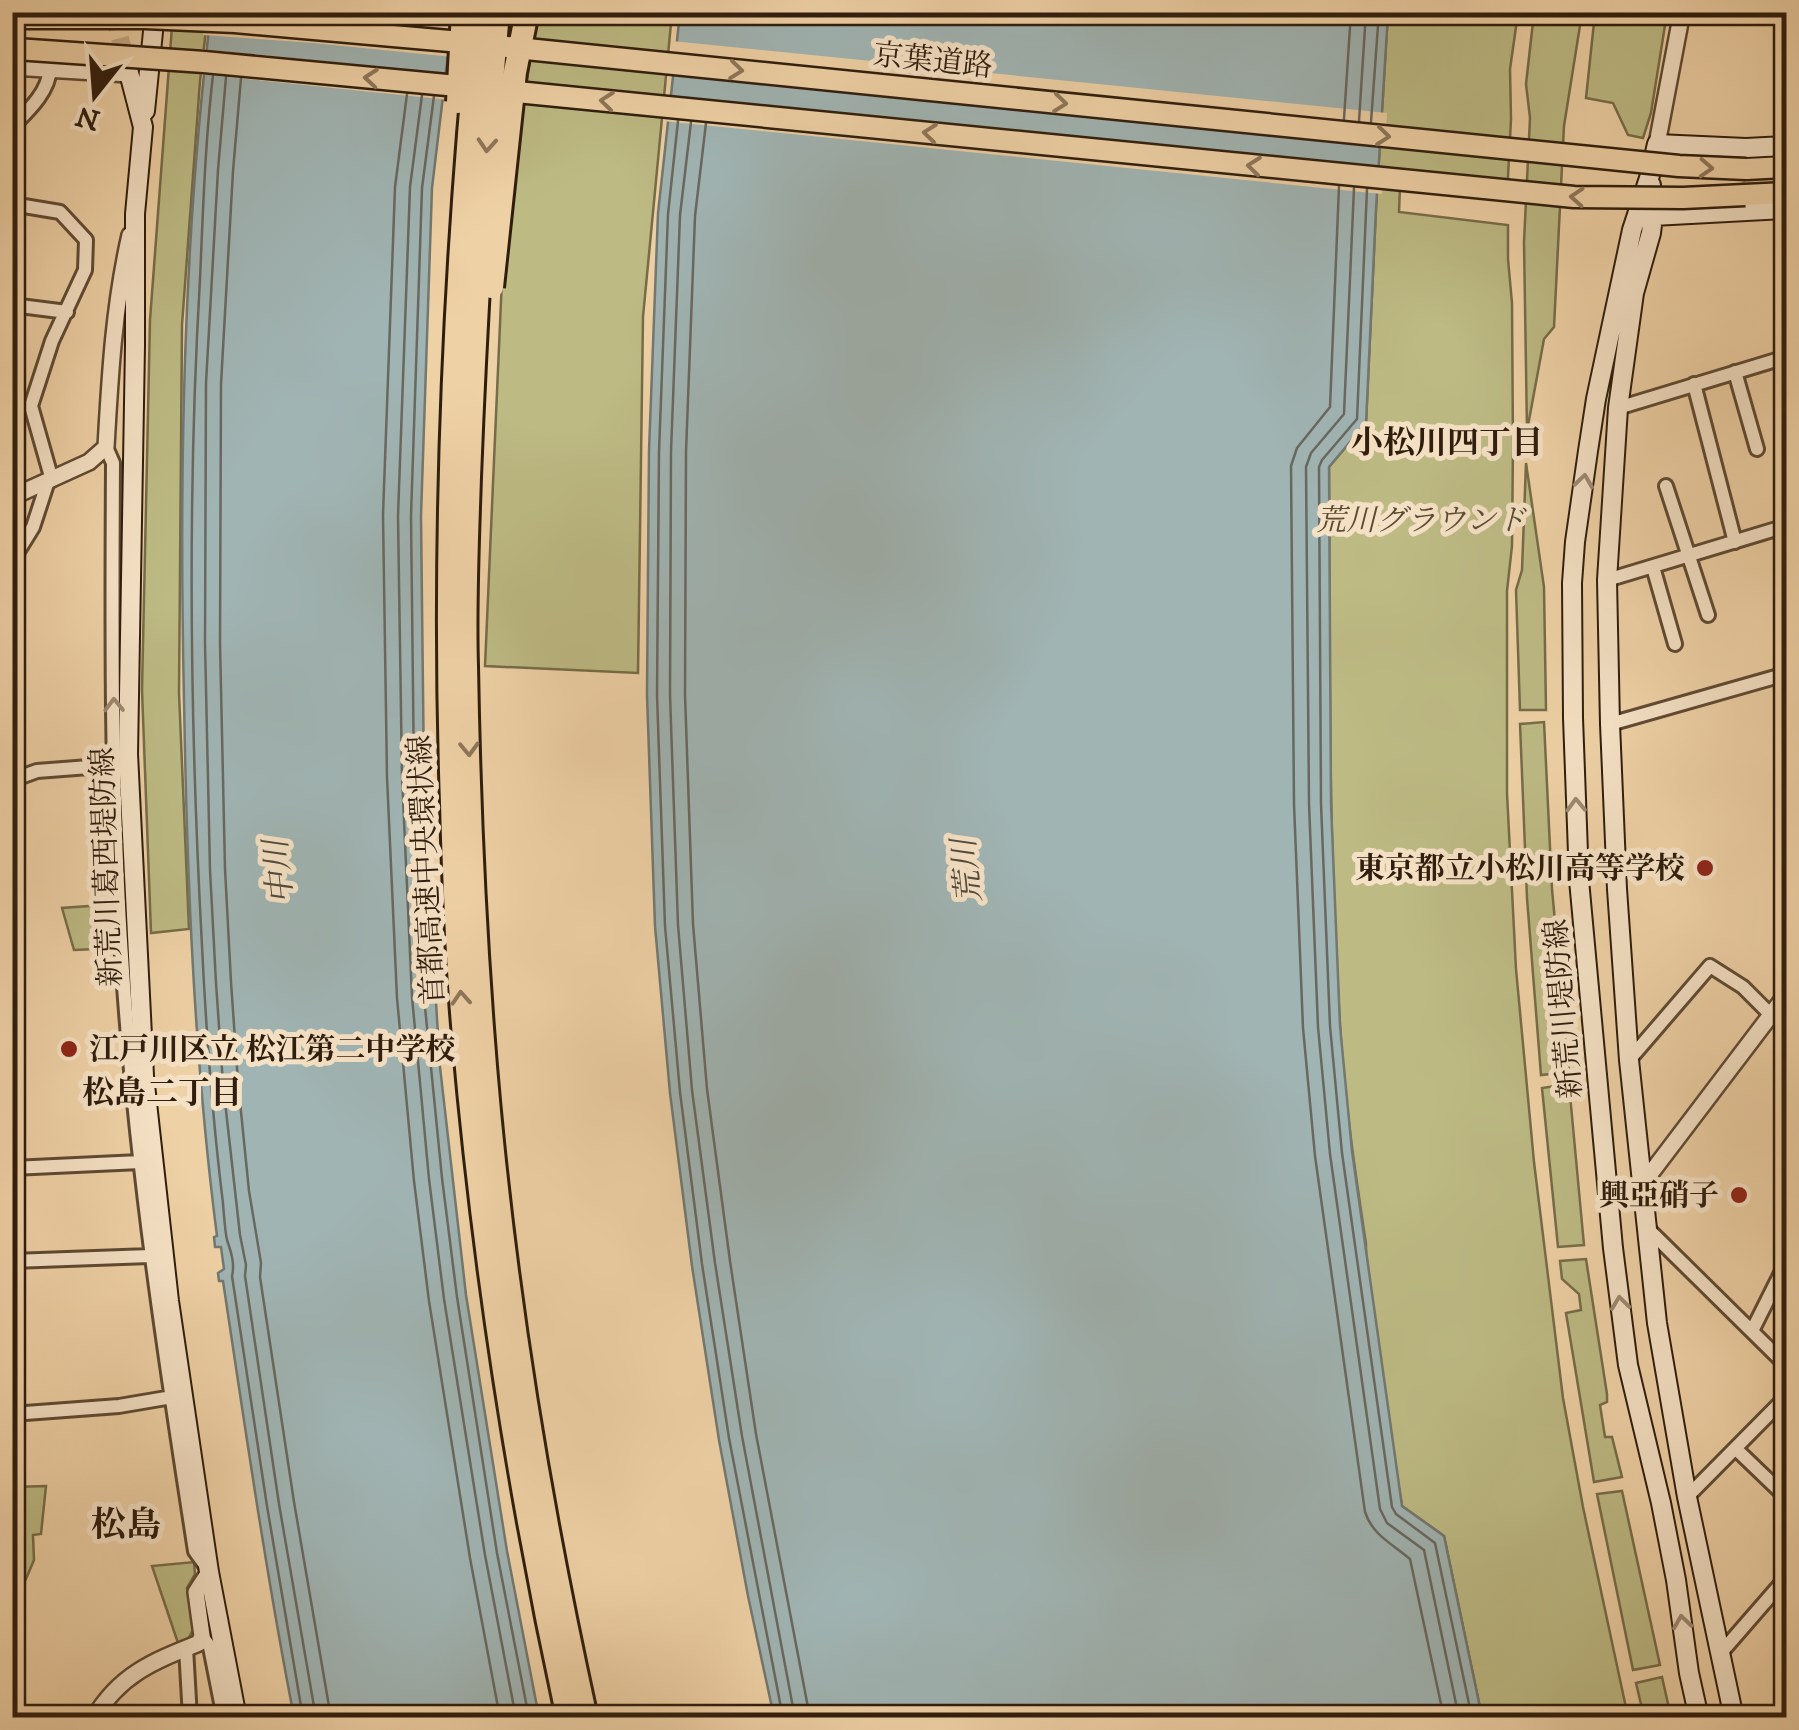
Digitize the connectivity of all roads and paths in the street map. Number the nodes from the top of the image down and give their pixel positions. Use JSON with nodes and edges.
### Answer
{"nodes":[{"id":1,"x":155,"y":12,"type":"edge"},
{"id":2,"x":463,"y":12,"type":"edge"},
{"id":3,"x":480,"y":12,"type":"edge"},
{"id":4,"x":498,"y":12,"type":"edge"},
{"id":5,"x":526,"y":12,"type":"edge"},
{"id":6,"x":1682,"y":12,"type":"edge"},
{"id":7,"x":16,"y":18,"type":"edge"},
{"id":8,"x":13,"y":55,"type":"edge"},
{"id":9,"x":50,"y":68,"type":"junction"},
{"id":10,"x":129,"y":71,"type":"joint"},
{"id":11,"x":12,"y":127,"type":"edge"},
{"id":12,"x":143,"y":128,"type":"junction"},
{"id":13,"x":1657,"y":144,"type":"junction"},
{"id":14,"x":1786,"y":146,"type":"edge"},
{"id":15,"x":1786,"y":167,"type":"edge"},
{"id":16,"x":464,"y":190,"type":"junction"},
{"id":17,"x":1786,"y":193,"type":"edge"},
{"id":18,"x":12,"y":204,"type":"edge"},
{"id":19,"x":1786,"y":209,"type":"edge"},
{"id":20,"x":1646,"y":210,"type":"junction"},
{"id":21,"x":135,"y":214,"type":"junction"},
{"id":22,"x":1630,"y":240,"type":"junction"},
{"id":23,"x":1634,"y":293,"type":"junction"},
{"id":24,"x":12,"y":305,"type":"edge"},
{"id":25,"x":67,"y":312,"type":"junction"},
{"id":26,"x":1786,"y":357,"type":"edge"},
{"id":27,"x":1735,"y":372,"type":"junction"},
{"id":28,"x":1694,"y":384,"type":"junction"},
{"id":29,"x":472,"y":394,"type":"junction"},
{"id":30,"x":1618,"y":408,"type":"junction"},
{"id":31,"x":106,"y":447,"type":"junction"},
{"id":32,"x":1757,"y":449,"type":"dead end"},
{"id":33,"x":50,"y":480,"type":"junction"},
{"id":34,"x":1666,"y":486,"type":"dead end"},
{"id":35,"x":12,"y":498,"type":"edge"},
{"id":36,"x":1786,"y":526,"type":"edge"},
{"id":37,"x":1735,"y":542,"type":"junction"},
{"id":38,"x":1688,"y":556,"type":"junction"},
{"id":39,"x":12,"y":562,"type":"edge"},
{"id":40,"x":1653,"y":566,"type":"junction"},
{"id":41,"x":1607,"y":580,"type":"junction"},
{"id":42,"x":1708,"y":615,"type":"dead end"},
{"id":43,"x":1675,"y":644,"type":"dead end"},
{"id":44,"x":1786,"y":674,"type":"edge"},
{"id":45,"x":1610,"y":724,"type":"junction"},
{"id":46,"x":115,"y":766,"type":"junction"},
{"id":47,"x":12,"y":780,"type":"edge"},
{"id":48,"x":1786,"y":995,"type":"edge"},
{"id":49,"x":1772,"y":1016,"type":"junction"},
{"id":50,"x":1630,"y":1060,"type":"junction"},
{"id":51,"x":138,"y":1076,"type":"junction"},
{"id":52,"x":140,"y":1162,"type":"junction"},
{"id":53,"x":12,"y":1168,"type":"edge"},
{"id":54,"x":1641,"y":1186,"type":"junction"},
{"id":55,"x":1646,"y":1226,"type":"junction"},
{"id":56,"x":150,"y":1256,"type":"junction"},
{"id":57,"x":12,"y":1260,"type":"edge"},
{"id":58,"x":1786,"y":1272,"type":"edge"},
{"id":59,"x":1752,"y":1331,"type":"junction"},
{"id":60,"x":1786,"y":1365,"type":"edge"},
{"id":61,"x":1786,"y":1397,"type":"edge"},
{"id":62,"x":172,"y":1398,"type":"junction"},
{"id":63,"x":12,"y":1414,"type":"edge"},
{"id":64,"x":1736,"y":1449,"type":"junction"},
{"id":65,"x":1687,"y":1497,"type":"junction"},
{"id":66,"x":1786,"y":1497,"type":"edge"},
{"id":67,"x":209,"y":1572,"type":"junction"},
{"id":68,"x":1786,"y":1578,"type":"edge"},
{"id":69,"x":202,"y":1636,"type":"junction"},
{"id":70,"x":186,"y":1648,"type":"junction"},
{"id":71,"x":1720,"y":1655,"type":"junction"},
{"id":72,"x":94,"y":1718,"type":"edge"},
{"id":73,"x":190,"y":1718,"type":"edge"},
{"id":74,"x":224,"y":1718,"type":"edge"},
{"id":75,"x":237,"y":1718,"type":"edge"},
{"id":76,"x":568,"y":1718,"type":"edge"},
{"id":77,"x":586,"y":1718,"type":"edge"},
{"id":78,"x":1699,"y":1718,"type":"edge"},
{"id":79,"x":1734,"y":1718,"type":"edge"}],
"edges":[{"from":1,"to":12,"type":"main road","name":"新荒川葛西堤防線"},
{"from":2,"to":16,"type":"highway","bridge":true},
{"from":3,"to":16,"type":"highway","name":"首都高速中央環状線","bridge":true},
{"from":4,"to":29,"type":"highway","name":"首都高速中央環状線","one_way":true,"bridge":true},
{"from":5,"to":29,"type":"highway","bridge":true},
{"from":6,"to":13,"type":"street","name":"新荒川堤防線"},
{"from":7,"to":15,"type":"highway","name":"京葉道路","one_way":true,"bridge":true},
{"from":8,"to":9,"type":"street"},
{"from":17,"to":8,"type":"highway","one_way":true,"bridge":true},
{"from":9,"to":10,"type":"street"},
{"from":9,"to":11,"type":"street"},
{"from":10,"to":12,"type":"main road","name":"新荒川葛西堤防線"},
{"from":12,"to":21,"type":"main road","name":"新荒川葛西堤防線"},
{"from":13,"to":14,"type":"main road"},
{"from":13,"to":20,"type":"main road","name":"新荒川堤防線"},
{"from":76,"to":16,"type":"highway","name":"首都高速中央環状線","one_way":true,"bridge":true},
{"from":18,"to":25,"type":"street"},
{"from":19,"to":20,"type":"main road"},
{"from":20,"to":22,"type":"main road","name":"新荒川堤防線"},
{"from":20,"to":23,"type":"main road","name":"新荒川堤防線"},
{"from":21,"to":31,"type":"street"},
{"from":21,"to":51,"type":"main road","name":"新荒川葛西堤防線"},
{"from":22,"to":23,"type":"main road"},
{"from":78,"to":22,"type":"main road","name":"新荒川堤防線","one_way":true},
{"from":23,"to":30,"type":"main road","name":"新荒川堤防線"},
{"from":24,"to":25,"type":"street"},
{"from":25,"to":33,"type":"street"},
{"from":26,"to":27,"type":"street"},
{"from":27,"to":28,"type":"street"},
{"from":27,"to":32,"type":"street"},
{"from":28,"to":30,"type":"street"},
{"from":28,"to":37,"type":"street"},
{"from":29,"to":77,"type":"highway","name":"首都高速中央環状線","one_way":true,"bridge":true},
{"from":30,"to":41,"type":"main road","name":"新荒川堤防線"},
{"from":31,"to":33,"type":"street"},
{"from":46,"to":31,"type":"street","one_way":true},
{"from":33,"to":35,"type":"street"},
{"from":33,"to":39,"type":"street"},
{"from":34,"to":38,"type":"street"},
{"from":36,"to":37,"type":"street"},
{"from":37,"to":38,"type":"street"},
{"from":38,"to":40,"type":"street"},
{"from":38,"to":42,"type":"street"},
{"from":40,"to":41,"type":"street"},
{"from":40,"to":43,"type":"street"},
{"from":41,"to":45,"type":"main road","name":"新荒川堤防線"},
{"from":44,"to":45,"type":"street"},
{"from":45,"to":50,"type":"main road","name":"新荒川堤防線"},
{"from":46,"to":47,"type":"street"},
{"from":46,"to":51,"type":"street"},
{"from":48,"to":49,"type":"street"},
{"from":49,"to":50,"type":"street"},
{"from":49,"to":54,"type":"street"},
{"from":50,"to":54,"type":"main road","name":"新荒川堤防線"},
{"from":51,"to":52,"type":"street"},
{"from":51,"to":67,"type":"main road","name":"新荒川葛西堤防線"},
{"from":52,"to":53,"type":"street"},
{"from":52,"to":56,"type":"street"},
{"from":54,"to":55,"type":"main road","name":"新荒川堤防線"},
{"from":55,"to":59,"type":"street"},
{"from":55,"to":65,"type":"main road","name":"新荒川堤防線"},
{"from":56,"to":57,"type":"street"},
{"from":56,"to":62,"type":"street"},
{"from":58,"to":59,"type":"street"},
{"from":59,"to":60,"type":"street"},
{"from":61,"to":64,"type":"street"},
{"from":62,"to":63,"type":"street"},
{"from":62,"to":67,"type":"street"},
{"from":64,"to":65,"type":"street"},
{"from":64,"to":66,"type":"street"},
{"from":65,"to":71,"type":"main road","name":"新荒川堤防線"},
{"from":67,"to":69,"type":"street"},
{"from":67,"to":75,"type":"main road","name":"新荒川葛西堤防線"},
{"from":68,"to":71,"type":"street"},
{"from":69,"to":70,"type":"street"},
{"from":69,"to":74,"type":"street"},
{"from":70,"to":72,"type":"street"},
{"from":70,"to":73,"type":"street"},
{"from":71,"to":79,"type":"main road","name":"新荒川堤防線"}]}
